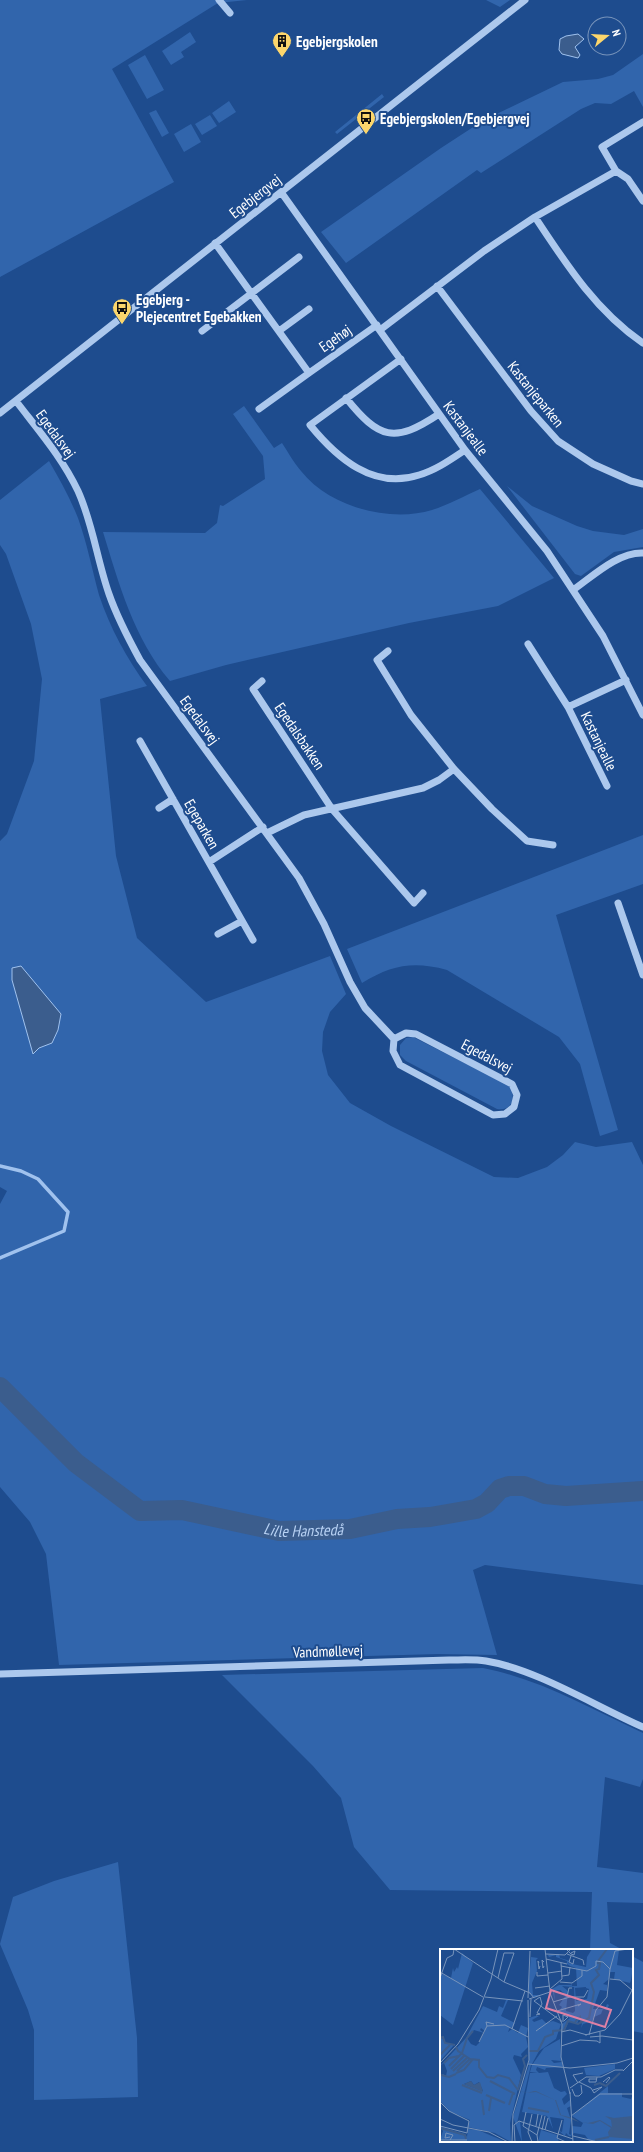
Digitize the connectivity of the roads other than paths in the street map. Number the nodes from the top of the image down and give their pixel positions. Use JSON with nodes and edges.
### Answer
{"nodes":[{"id":1,"x":219,"y":0,"type":"edge"},
{"id":2,"x":526,"y":0,"type":"edge"},
{"id":3,"x":230,"y":13,"type":"dead end"},
{"id":4,"x":643,"y":122,"type":"edge"},
{"id":5,"x":616,"y":171,"type":"junction"},
{"id":6,"x":281,"y":192,"type":"junction"},
{"id":7,"x":643,"y":201,"type":"edge"},
{"id":8,"x":535,"y":217,"type":"junction"},
{"id":9,"x":215,"y":243,"type":"junction"},
{"id":10,"x":299,"y":257,"type":"dead end"},
{"id":11,"x":437,"y":286,"type":"junction"},
{"id":12,"x":251,"y":294,"type":"junction"},
{"id":13,"x":309,"y":309,"type":"dead end"},
{"id":14,"x":378,"y":327,"type":"junction"},
{"id":15,"x":202,"y":331,"type":"dead end"},
{"id":16,"x":279,"y":331,"type":"junction"},
{"id":17,"x":643,"y":344,"type":"edge"},
{"id":18,"x":401,"y":359,"type":"junction"},
{"id":19,"x":309,"y":373,"type":"junction"},
{"id":20,"x":346,"y":398,"type":"junction"},
{"id":21,"x":16,"y":401,"type":"junction"},
{"id":22,"x":259,"y":409,"type":"dead end"},
{"id":23,"x":0,"y":413,"type":"edge"},
{"id":24,"x":439,"y":414,"type":"junction"},
{"id":25,"x":465,"y":450,"type":"junction"},
{"id":26,"x":643,"y":484,"type":"edge"},
{"id":27,"x":643,"y":553,"type":"edge"},
{"id":28,"x":573,"y":590,"type":"junction"},
{"id":29,"x":528,"y":644,"type":"dead end"},
{"id":30,"x":388,"y":652,"type":"dead end"},
{"id":31,"x":626,"y":680,"type":"junction"},
{"id":32,"x":262,"y":681,"type":"dead end"},
{"id":33,"x":568,"y":707,"type":"junction"},
{"id":34,"x":643,"y":715,"type":"edge"},
{"id":35,"x":140,"y":740,"type":"dead end"},
{"id":36,"x":454,"y":769,"type":"junction"},
{"id":37,"x":607,"y":786,"type":"dead end"},
{"id":38,"x":173,"y":799,"type":"junction"},
{"id":39,"x":159,"y":808,"type":"dead end"},
{"id":40,"x":332,"y":809,"type":"junction"},
{"id":41,"x":265,"y":830,"type":"junction"},
{"id":42,"x":553,"y":844,"type":"dead end"},
{"id":43,"x":209,"y":862,"type":"junction"},
{"id":44,"x":423,"y":893,"type":"dead end"},
{"id":45,"x":618,"y":903,"type":"dead end"},
{"id":46,"x":242,"y":921,"type":"junction"},
{"id":47,"x":218,"y":934,"type":"dead end"},
{"id":48,"x":253,"y":940,"type":"dead end"},
{"id":49,"x":643,"y":975,"type":"edge"},
{"id":50,"x":394,"y":1039,"type":"junction"},
{"id":51,"x":0,"y":1674,"type":"edge"},
{"id":52,"x":643,"y":1727,"type":"edge"}],
"edges":[{"from":1,"to":3,"type":"street"},
{"from":2,"to":6,"type":"street","name":"Egebjergvej"},
{"from":4,"to":5,"type":"street"},
{"from":5,"to":7,"type":"street"},
{"from":5,"to":8,"type":"street"},
{"from":6,"to":9,"type":"street","name":"Egebjergvej"},
{"from":6,"to":14,"type":"street","name":"Kastanjealle"},
{"from":8,"to":11,"type":"street"},
{"from":8,"to":17,"type":"street"},
{"from":9,"to":12,"type":"street"},
{"from":9,"to":21,"type":"street","name":"Egebjergvej"},
{"from":10,"to":12,"type":"street"},
{"from":11,"to":14,"type":"street"},
{"from":11,"to":26,"type":"street","name":"Kastanjeparken"},
{"from":12,"to":15,"type":"street"},
{"from":12,"to":16,"type":"street"},
{"from":13,"to":16,"type":"street"},
{"from":14,"to":18,"type":"street","name":"Kastanjealle"},
{"from":14,"to":19,"type":"street","name":"Egehøj"},
{"from":16,"to":19,"type":"street"},
{"from":18,"to":20,"type":"street"},
{"from":18,"to":24,"type":"street","name":"Kastanjealle"},
{"from":19,"to":22,"type":"street","name":"Egehøj"},
{"from":20,"to":24,"type":"street"},
{"from":20,"to":25,"type":"street"},
{"from":21,"to":23,"type":"street","name":"Egebjergvej"},
{"from":21,"to":41,"type":"street","name":"Egedalsvej"},
{"from":24,"to":25,"type":"street","name":"Kastanjealle"},
{"from":25,"to":28,"type":"street","name":"Kastanjealle"},
{"from":27,"to":28,"type":"street"},
{"from":28,"to":31,"type":"street","name":"Kastanjealle"},
{"from":29,"to":33,"type":"street","name":"Kastanjealle"},
{"from":30,"to":36,"type":"street"},
{"from":31,"to":33,"type":"street","name":"Kastanjealle"},
{"from":31,"to":34,"type":"street","name":"Kastanjealle"},
{"from":32,"to":40,"type":"street","name":"Egedalsbakken"},
{"from":33,"to":37,"type":"street","name":"Kastanjealle"},
{"from":35,"to":38,"type":"street","name":"Egeparken"},
{"from":36,"to":40,"type":"street"},
{"from":36,"to":42,"type":"street"},
{"from":38,"to":39,"type":"street","name":"Egeparken"},
{"from":38,"to":43,"type":"street","name":"Egeparken"},
{"from":40,"to":41,"type":"street"},
{"from":40,"to":44,"type":"street","name":"Egedalsbakken"},
{"from":41,"to":43,"type":"street","name":"Egeparken"},
{"from":41,"to":50,"type":"street","name":"Egedalsvej"},
{"from":43,"to":46,"type":"street","name":"Egeparken"},
{"from":45,"to":49,"type":"street"},
{"from":46,"to":47,"type":"street"},
{"from":46,"to":48,"type":"street","name":"Egeparken"},
{"from":50,"to":50,"type":"street","name":"Egedalsvej"},
{"from":51,"to":52,"type":"street","name":"Vandmøllevej"}]}
